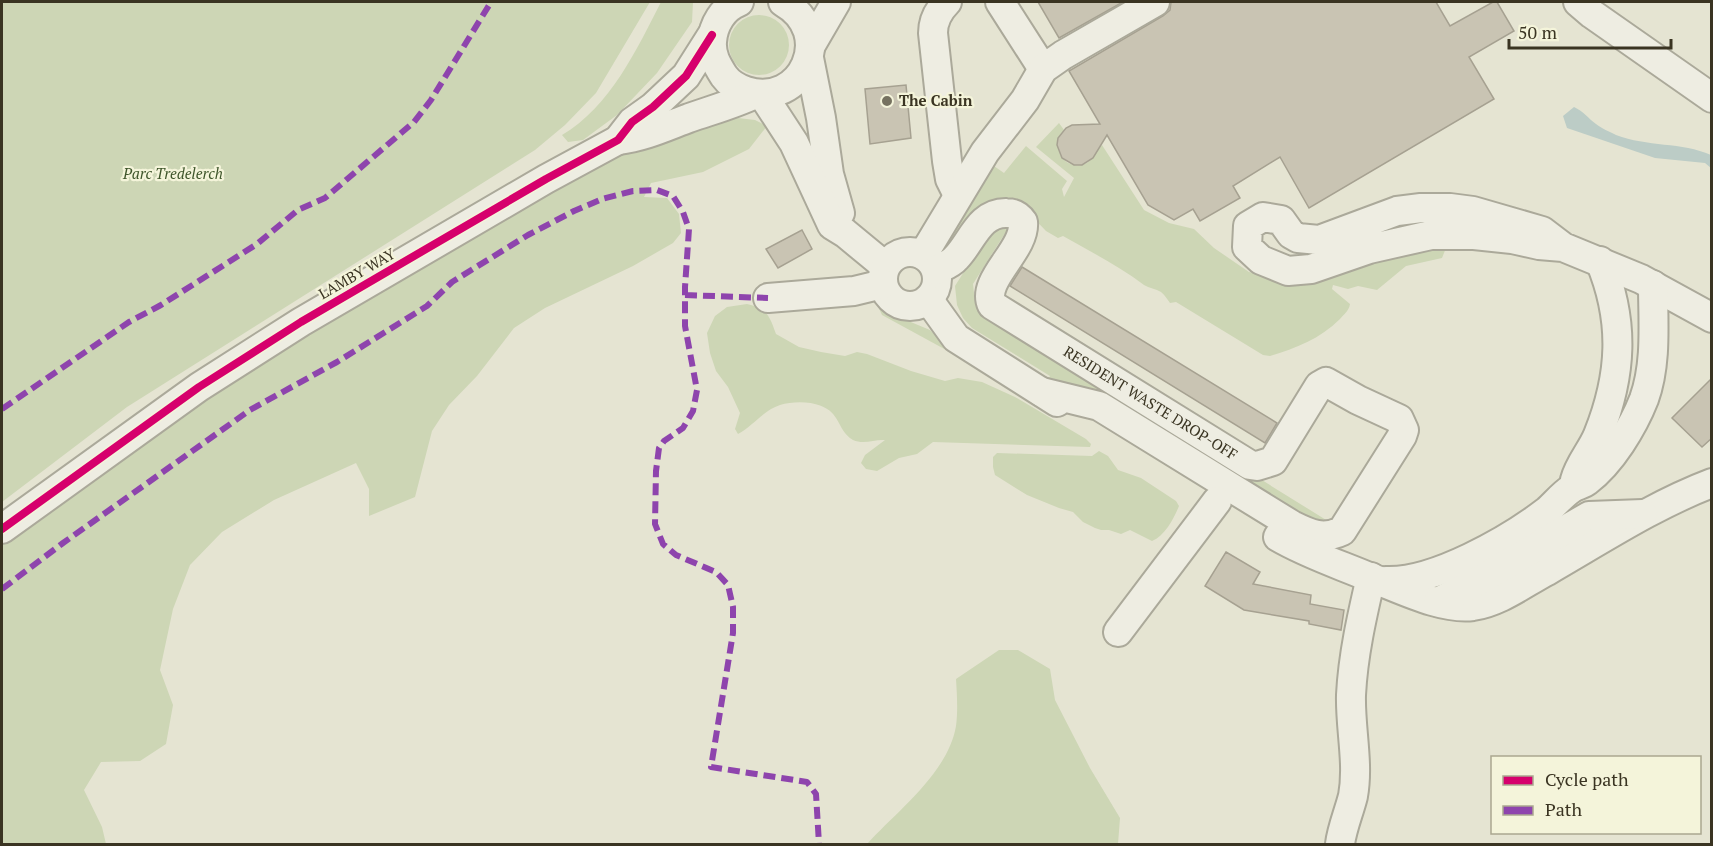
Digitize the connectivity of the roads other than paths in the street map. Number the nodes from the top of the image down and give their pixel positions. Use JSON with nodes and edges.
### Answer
{"nodes":[{"id":1,"x":710,"y":2,"type":"edge"},
{"id":2,"x":739,"y":2,"type":"edge"},
{"id":3,"x":783,"y":2,"type":"edge"},
{"id":4,"x":836,"y":2,"type":"edge"},
{"id":5,"x":947,"y":2,"type":"edge"},
{"id":6,"x":1000,"y":2,"type":"edge"},
{"id":7,"x":1155,"y":2,"type":"edge"},
{"id":8,"x":1578,"y":2,"type":"edge"},
{"id":9,"x":713,"y":32,"type":"junction"},
{"id":10,"x":810,"y":52,"type":"junction"},
{"id":11,"x":1043,"y":69,"type":"junction"},
{"id":12,"x":758,"y":94,"type":"junction"},
{"id":13,"x":1712,"y":98,"type":"edge"},
{"id":14,"x":618,"y":140,"type":"junction"},
{"id":15,"x":958,"y":195,"type":"junction"},
{"id":16,"x":845,"y":233,"type":"junction"},
{"id":17,"x":1563,"y":247,"type":"junction"},
{"id":18,"x":1600,"y":261,"type":"junction"},
{"id":19,"x":929,"y":263,"type":"junction"},
{"id":20,"x":884,"y":275,"type":"junction"},
{"id":21,"x":1653,"y":285,"type":"junction"},
{"id":22,"x":768,"y":298,"type":"dead end"},
{"id":23,"x":928,"y":299,"type":"junction"},
{"id":24,"x":1712,"y":318,"type":"edge"},
{"id":25,"x":1042,"y":392,"type":"junction"},
{"id":26,"x":1712,"y":483,"type":"edge"},
{"id":27,"x":1572,"y":487,"type":"junction"},
{"id":28,"x":1217,"y":501,"type":"junction"},
{"id":29,"x":1549,"y":509,"type":"junction"},
{"id":30,"x":1648,"y":514,"type":"junction"},
{"id":31,"x":1589,"y":516,"type":"junction"},
{"id":32,"x":2,"y":529,"type":"edge"},
{"id":33,"x":1375,"y":579,"type":"junction"},
{"id":34,"x":1438,"y":602,"type":"junction"},
{"id":35,"x":1118,"y":632,"type":"dead end"},
{"id":36,"x":1340,"y":844,"type":"edge"}],
"edges":[{"from":1,"to":9,"type":"street"},
{"from":2,"to":9,"type":"street","name":"LAMBY WAY"},
{"from":3,"to":10,"type":"street"},
{"from":4,"to":10,"type":"street","name":"LAMBY WAY"},
{"from":5,"to":15,"type":"street"},
{"from":6,"to":11,"type":"street"},
{"from":7,"to":11,"type":"street"},
{"from":8,"to":13,"type":"street"},
{"from":9,"to":12,"type":"street"},
{"from":9,"to":14,"type":"street","name":"LAMBY WAY"},
{"from":10,"to":12,"type":"street","name":"LAMBY WAY"},
{"from":10,"to":16,"type":"street"},
{"from":11,"to":15,"type":"street"},
{"from":12,"to":14,"type":"street","name":"LAMBY WAY"},
{"from":12,"to":16,"type":"street"},
{"from":14,"to":32,"type":"street","name":"LAMBY WAY"},
{"from":15,"to":19,"type":"street"},
{"from":16,"to":20,"type":"street"},
{"from":17,"to":17,"type":"street"},
{"from":17,"to":18,"type":"street"},
{"from":18,"to":21,"type":"street"},
{"from":18,"to":27,"type":"street"},
{"from":19,"to":20,"type":"street"},
{"from":19,"to":23,"type":"street"},
{"from":19,"to":25,"type":"street","name":"RESIDENT WASTE DROP-OFF"},
{"from":20,"to":22,"type":"street"},
{"from":20,"to":23,"type":"street"},
{"from":21,"to":24,"type":"street"},
{"from":21,"to":27,"type":"street"},
{"from":23,"to":25,"type":"street"},
{"from":25,"to":28,"type":"street"},
{"from":26,"to":30,"type":"street"},
{"from":27,"to":29,"type":"street"},
{"from":28,"to":33,"type":"street"},
{"from":28,"to":35,"type":"street"},
{"from":29,"to":31,"type":"street"},
{"from":29,"to":33,"type":"street"},
{"from":30,"to":31,"type":"street"},
{"from":30,"to":34,"type":"street"},
{"from":31,"to":34,"type":"street"},
{"from":33,"to":34,"type":"street"},
{"from":33,"to":36,"type":"street"}]}
